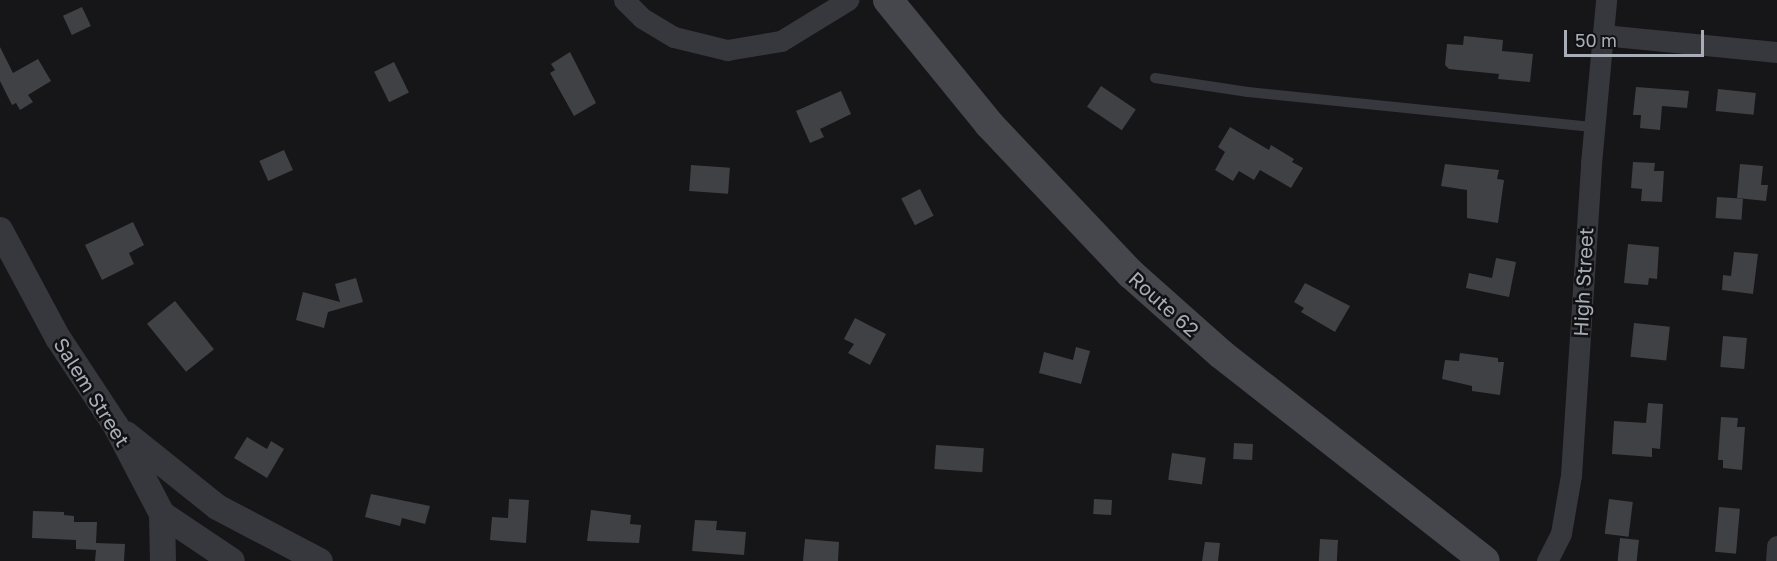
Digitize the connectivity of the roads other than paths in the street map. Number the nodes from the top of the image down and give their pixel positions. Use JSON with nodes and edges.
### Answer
{"nodes":[{"id":1,"x":624,"y":0,"type":"edge"},
{"id":2,"x":848,"y":0,"type":"edge"},
{"id":3,"x":888,"y":0,"type":"edge"},
{"id":4,"x":1606,"y":0,"type":"edge"},
{"id":5,"x":1603,"y":35,"type":"junction"},
{"id":6,"x":1777,"y":52,"type":"edge"},
{"id":7,"x":1155,"y":78,"type":"dead end"},
{"id":8,"x":1594,"y":127,"type":"junction"},
{"id":9,"x":0,"y":230,"type":"edge"},
{"id":10,"x":116,"y":426,"type":"junction"},
{"id":11,"x":217,"y":507,"type":"junction"},
{"id":12,"x":162,"y":514,"type":"junction"},
{"id":13,"x":242,"y":523,"type":"junction"},
{"id":14,"x":1777,"y":546,"type":"edge"},
{"id":15,"x":163,"y":561,"type":"edge"},
{"id":16,"x":232,"y":561,"type":"edge"},
{"id":17,"x":247,"y":561,"type":"edge"},
{"id":18,"x":320,"y":561,"type":"edge"},
{"id":19,"x":1485,"y":561,"type":"edge"},
{"id":20,"x":1547,"y":561,"type":"edge"},
{"id":21,"x":1776,"y":561,"type":"edge"}],
"edges":[{"from":1,"to":2,"type":"street"},
{"from":3,"to":19,"type":"main road","name":"Route 62"},
{"from":4,"to":5,"type":"street","name":"High Street"},
{"from":5,"to":6,"type":"street"},
{"from":5,"to":8,"type":"street","name":"High Street"},
{"from":7,"to":8,"type":"lane"},
{"from":8,"to":20,"type":"street","name":"High Street"},
{"from":9,"to":10,"type":"street","name":"Salem Street"},
{"from":10,"to":11,"type":"street"},
{"from":10,"to":12,"type":"street","name":"Salem Street"},
{"from":11,"to":12,"type":"street"},
{"from":11,"to":13,"type":"street"},
{"from":12,"to":15,"type":"street","name":"Salem Street"},
{"from":12,"to":16,"type":"street"},
{"from":13,"to":17,"type":"street"},
{"from":13,"to":18,"type":"street"},
{"from":14,"to":21,"type":"street"}]}
